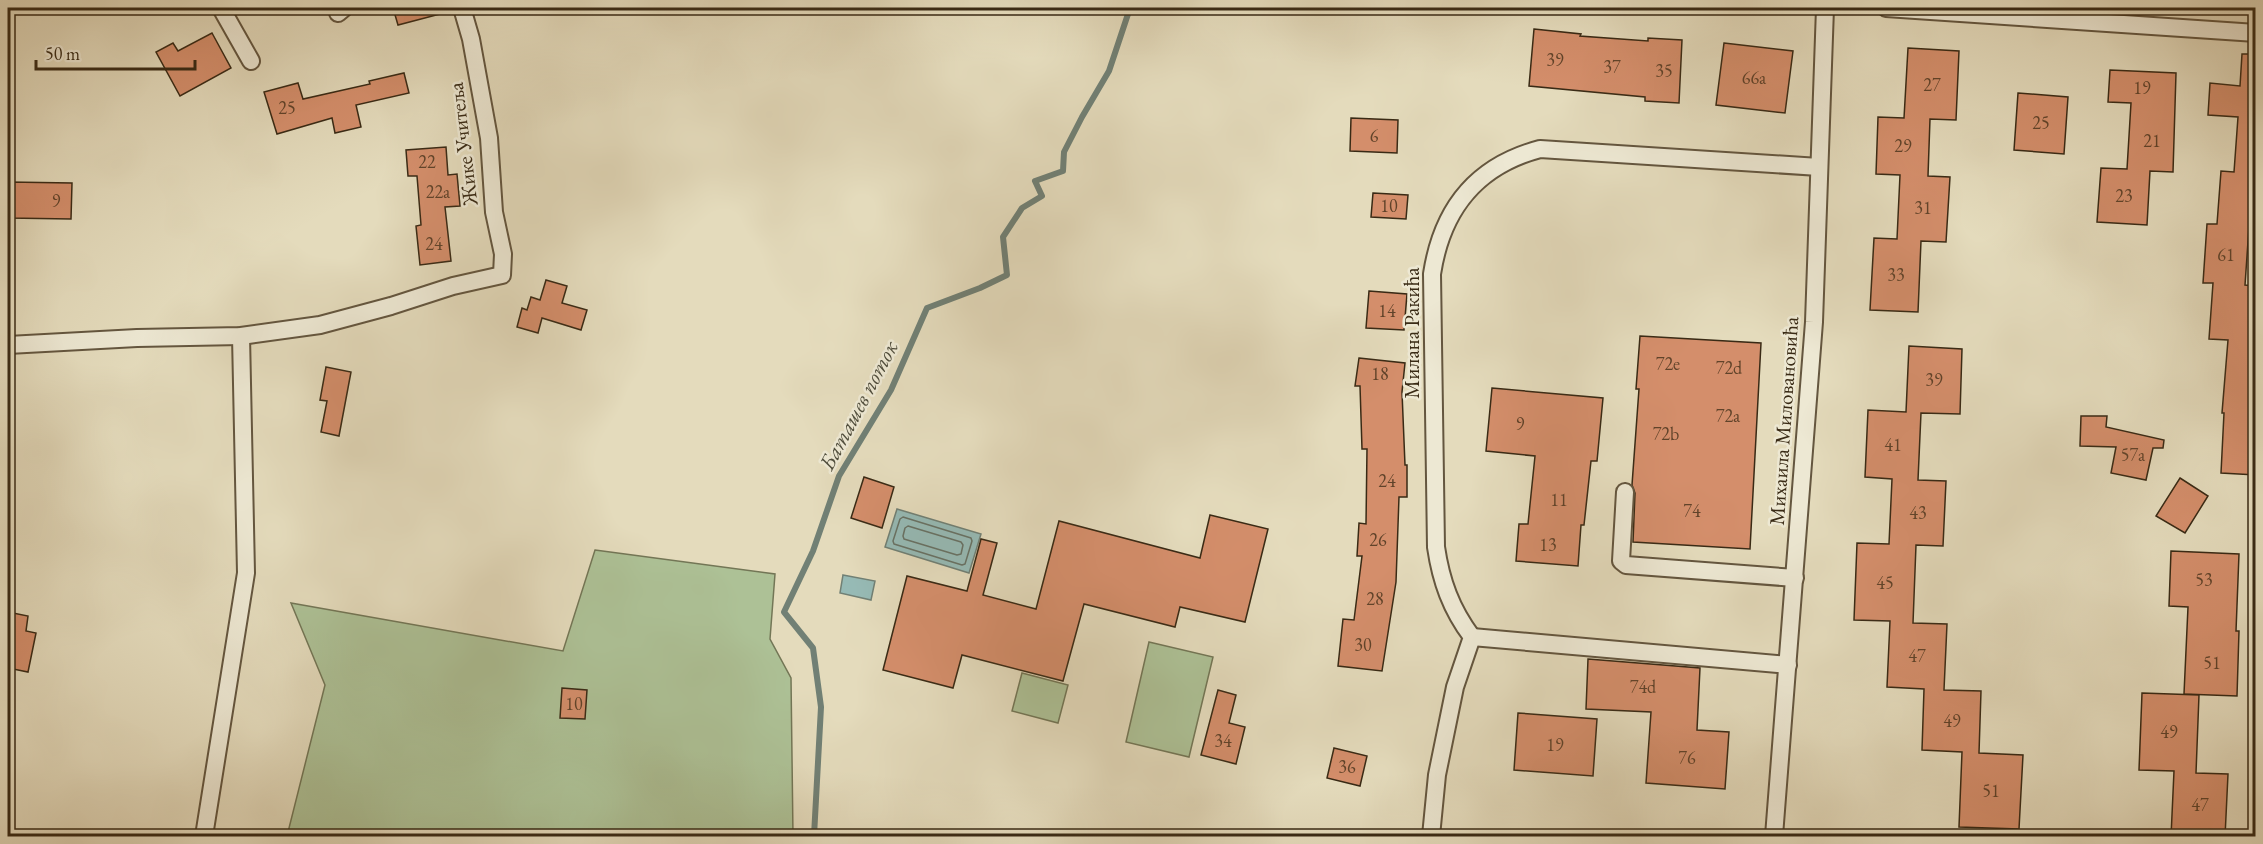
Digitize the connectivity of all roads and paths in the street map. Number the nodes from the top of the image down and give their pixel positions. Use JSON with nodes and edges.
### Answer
{"nodes":[{"id":1,"x":221,"y":8,"type":"edge"},
{"id":2,"x":462,"y":8,"type":"edge"},
{"id":3,"x":1825,"y":8,"type":"edge"},
{"id":4,"x":1886,"y":8,"type":"edge"},
{"id":5,"x":2256,"y":33,"type":"edge"},
{"id":6,"x":251,"y":61,"type":"dead end"},
{"id":7,"x":1820,"y":167,"type":"junction"},
{"id":8,"x":241,"y":336,"type":"junction"},
{"id":9,"x":8,"y":345,"type":"edge"},
{"id":10,"x":1625,"y":492,"type":"dead end"},
{"id":11,"x":1795,"y":578,"type":"junction"},
{"id":12,"x":1472,"y":637,"type":"junction"},
{"id":13,"x":1788,"y":665,"type":"junction"},
{"id":14,"x":204,"y":837,"type":"edge"},
{"id":15,"x":1431,"y":837,"type":"edge"},
{"id":16,"x":1774,"y":837,"type":"edge"}],
"edges":[{"from":1,"to":6,"type":"street"},
{"from":2,"to":8,"type":"street","name":"Жике Учитеља"},
{"from":3,"to":7,"type":"street","name":"Михаила Миловановића"},
{"from":4,"to":5,"type":"street"},
{"from":7,"to":11,"type":"street","name":"Михаила Миловановића"},
{"from":7,"to":12,"type":"street","name":"Милана Ракића"},
{"from":8,"to":9,"type":"street"},
{"from":8,"to":14,"type":"street"},
{"from":10,"to":11,"type":"street"},
{"from":11,"to":13,"type":"street","name":"Михаила Миловановића"},
{"from":12,"to":13,"type":"street"},
{"from":12,"to":15,"type":"street"},
{"from":13,"to":16,"type":"street","name":"Михаила Миловановића"}]}
